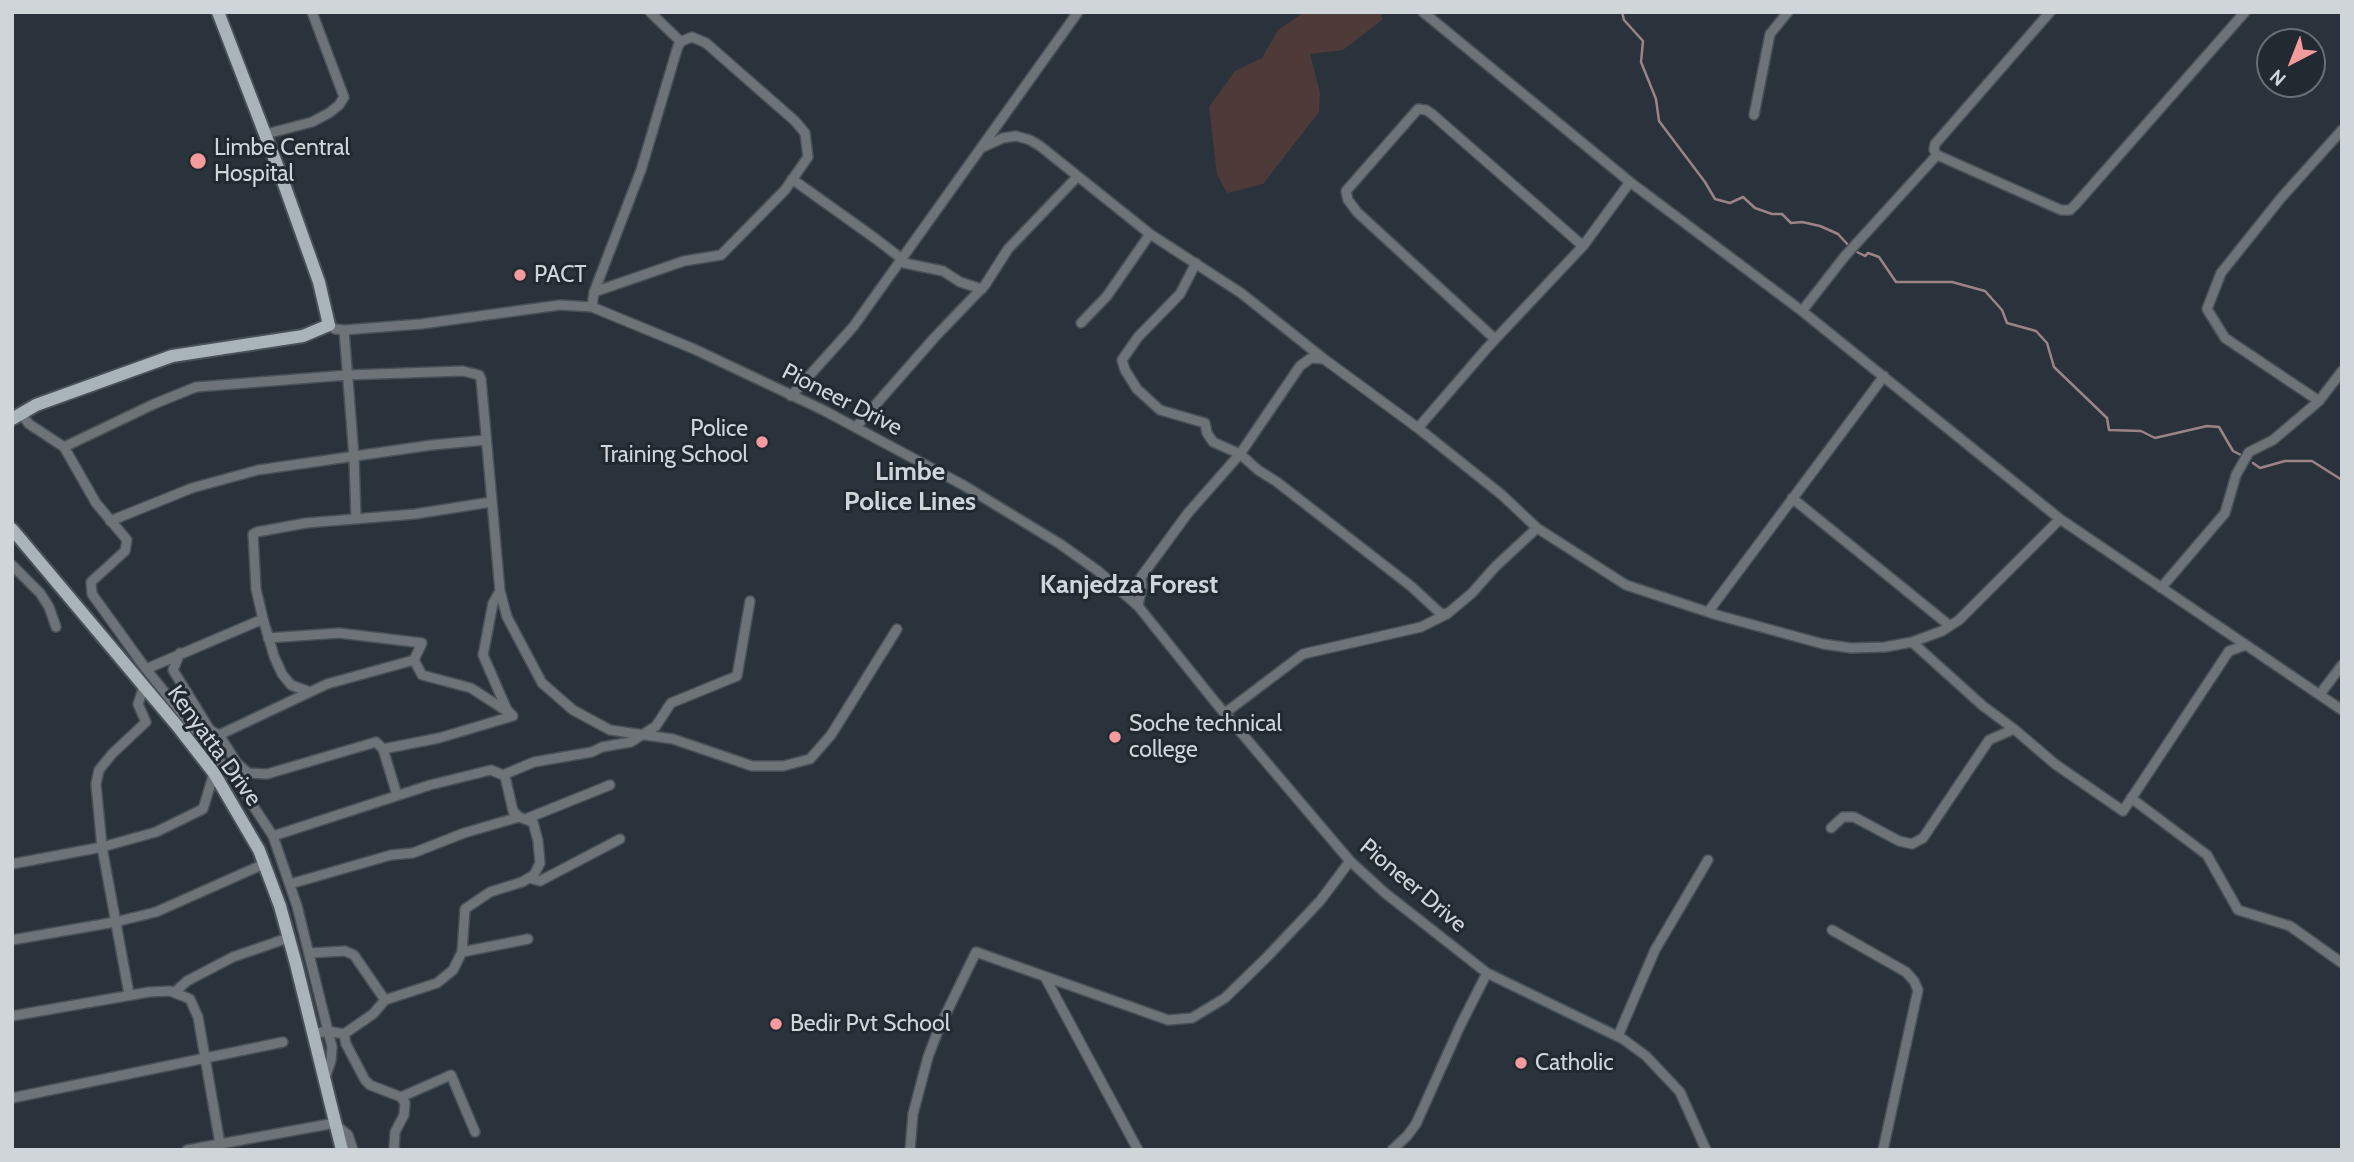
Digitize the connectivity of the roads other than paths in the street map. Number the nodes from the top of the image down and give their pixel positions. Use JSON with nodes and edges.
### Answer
{"nodes":[{"id":1,"x":218,"y":12,"type":"edge"},
{"id":2,"x":312,"y":12,"type":"edge"},
{"id":3,"x":650,"y":12,"type":"edge"},
{"id":4,"x":1078,"y":12,"type":"edge"},
{"id":5,"x":1423,"y":12,"type":"edge"},
{"id":6,"x":1788,"y":12,"type":"edge"},
{"id":7,"x":2050,"y":12,"type":"edge"},
{"id":8,"x":2245,"y":12,"type":"edge"},
{"id":9,"x":681,"y":42,"type":"junction"},
{"id":10,"x":1754,"y":115,"type":"dead end"},
{"id":11,"x":2342,"y":130,"type":"edge"},
{"id":12,"x":266,"y":134,"type":"junction"},
{"id":13,"x":983,"y":147,"type":"junction"},
{"id":14,"x":1937,"y":155,"type":"junction"},
{"id":15,"x":1077,"y":177,"type":"junction"},
{"id":16,"x":792,"y":179,"type":"junction"},
{"id":17,"x":1630,"y":182,"type":"junction"},
{"id":18,"x":1150,"y":234,"type":"junction"},
{"id":19,"x":1583,"y":246,"type":"junction"},
{"id":20,"x":902,"y":259,"type":"junction"},
{"id":21,"x":1196,"y":263,"type":"junction"},
{"id":22,"x":982,"y":289,"type":"junction"},
{"id":23,"x":594,"y":292,"type":"junction"},
{"id":24,"x":592,"y":307,"type":"junction"},
{"id":25,"x":1802,"y":311,"type":"junction"},
{"id":26,"x":1081,"y":323,"type":"dead end"},
{"id":27,"x":329,"y":325,"type":"junction"},
{"id":28,"x":344,"y":330,"type":"junction"},
{"id":29,"x":1495,"y":339,"type":"junction"},
{"id":30,"x":1324,"y":359,"type":"junction"},
{"id":31,"x":2342,"y":371,"type":"edge"},
{"id":32,"x":348,"y":375,"type":"junction"},
{"id":33,"x":1884,"y":376,"type":"junction"},
{"id":34,"x":791,"y":396,"type":"junction"},
{"id":35,"x":2319,"y":401,"type":"junction"},
{"id":36,"x":15,"y":414,"type":"edge"},
{"id":37,"x":856,"y":427,"type":"junction"},
{"id":38,"x":1418,"y":428,"type":"junction"},
{"id":39,"x":486,"y":440,"type":"junction"},
{"id":40,"x":64,"y":447,"type":"junction"},
{"id":41,"x":1240,"y":454,"type":"junction"},
{"id":42,"x":354,"y":457,"type":"junction"},
{"id":43,"x":1792,"y":498,"type":"junction"},
{"id":44,"x":492,"y":502,"type":"junction"},
{"id":45,"x":356,"y":519,"type":"junction"},
{"id":46,"x":2060,"y":519,"type":"junction"},
{"id":47,"x":110,"y":522,"type":"junction"},
{"id":48,"x":1537,"y":528,"type":"junction"},
{"id":49,"x":12,"y":529,"type":"edge"},
{"id":50,"x":12,"y":565,"type":"edge"},
{"id":51,"x":2161,"y":588,"type":"junction"},
{"id":52,"x":500,"y":591,"type":"junction"},
{"id":53,"x":750,"y":601,"type":"dead end"},
{"id":54,"x":1138,"y":606,"type":"junction"},
{"id":55,"x":1708,"y":612,"type":"junction"},
{"id":56,"x":1447,"y":614,"type":"junction"},
{"id":57,"x":262,"y":620,"type":"junction"},
{"id":58,"x":1950,"y":626,"type":"junction"},
{"id":59,"x":56,"y":627,"type":"dead end"},
{"id":60,"x":897,"y":629,"type":"dead end"},
{"id":61,"x":268,"y":638,"type":"junction"},
{"id":62,"x":1912,"y":642,"type":"junction"},
{"id":63,"x":2246,"y":645,"type":"junction"},
{"id":64,"x":180,"y":653,"type":"junction"},
{"id":65,"x":414,"y":660,"type":"junction"},
{"id":66,"x":2342,"y":665,"type":"edge"},
{"id":67,"x":146,"y":669,"type":"junction"},
{"id":68,"x":144,"y":686,"type":"junction"},
{"id":69,"x":310,"y":692,"type":"junction"},
{"id":70,"x":2320,"y":694,"type":"junction"},
{"id":71,"x":507,"y":710,"type":"junction"},
{"id":72,"x":2342,"y":710,"type":"edge"},
{"id":73,"x":1225,"y":713,"type":"junction"},
{"id":74,"x":2014,"y":729,"type":"junction"},
{"id":75,"x":643,"y":734,"type":"junction"},
{"id":76,"x":219,"y":735,"type":"junction"},
{"id":77,"x":383,"y":749,"type":"junction"},
{"id":78,"x":214,"y":773,"type":"junction"},
{"id":79,"x":503,"y":775,"type":"junction"},
{"id":80,"x":610,"y":785,"type":"dead end"},
{"id":81,"x":397,"y":795,"type":"junction"},
{"id":82,"x":2131,"y":798,"type":"junction"},
{"id":83,"x":524,"y":818,"type":"junction"},
{"id":84,"x":1831,"y":828,"type":"dead end"},
{"id":85,"x":273,"y":836,"type":"junction"},
{"id":86,"x":620,"y":839,"type":"dead end"},
{"id":87,"x":102,"y":847,"type":"junction"},
{"id":88,"x":1708,"y":860,"type":"dead end"},
{"id":89,"x":1350,"y":861,"type":"junction"},
{"id":90,"x":12,"y":864,"type":"edge"},
{"id":91,"x":264,"y":864,"type":"junction"},
{"id":92,"x":529,"y":878,"type":"junction"},
{"id":93,"x":290,"y":884,"type":"junction"},
{"id":94,"x":115,"y":922,"type":"junction"},
{"id":95,"x":1832,"y":930,"type":"dead end"},
{"id":96,"x":288,"y":938,"type":"junction"},
{"id":97,"x":527,"y":939,"type":"dead end"},
{"id":98,"x":12,"y":940,"type":"edge"},
{"id":99,"x":462,"y":952,"type":"junction"},
{"id":100,"x":310,"y":953,"type":"junction"},
{"id":101,"x":2342,"y":963,"type":"edge"},
{"id":102,"x":1487,"y":973,"type":"junction"},
{"id":103,"x":1045,"y":976,"type":"junction"},
{"id":104,"x":175,"y":992,"type":"junction"},
{"id":105,"x":129,"y":994,"type":"junction"},
{"id":106,"x":385,"y":1000,"type":"junction"},
{"id":107,"x":12,"y":1016,"type":"edge"},
{"id":108,"x":327,"y":1031,"type":"junction"},
{"id":109,"x":313,"y":1034,"type":"junction"},
{"id":110,"x":344,"y":1034,"type":"junction"},
{"id":111,"x":1618,"y":1036,"type":"junction"},
{"id":112,"x":283,"y":1042,"type":"dead end"},
{"id":113,"x":206,"y":1057,"type":"junction"},
{"id":114,"x":324,"y":1082,"type":"junction"},
{"id":115,"x":401,"y":1097,"type":"junction"},
{"id":116,"x":12,"y":1098,"type":"edge"},
{"id":117,"x":335,"y":1124,"type":"junction"},
{"id":118,"x":475,"y":1132,"type":"dead end"},
{"id":119,"x":263,"y":1137,"type":"junction"},
{"id":120,"x":220,"y":1143,"type":"junction"},
{"id":121,"x":187,"y":1150,"type":"edge"},
{"id":122,"x":265,"y":1150,"type":"edge"},
{"id":123,"x":342,"y":1150,"type":"edge"},
{"id":124,"x":353,"y":1150,"type":"edge"},
{"id":125,"x":394,"y":1150,"type":"edge"},
{"id":126,"x":909,"y":1150,"type":"edge"},
{"id":127,"x":1138,"y":1150,"type":"edge"},
{"id":128,"x":1392,"y":1150,"type":"edge"},
{"id":129,"x":1706,"y":1150,"type":"edge"},
{"id":130,"x":1883,"y":1150,"type":"edge"}],
"edges":[{"from":1,"to":12,"type":"main road"},
{"from":2,"to":12,"type":"street"},
{"from":3,"to":9,"type":"street"},
{"from":4,"to":13,"type":"street"},
{"from":5,"to":17,"type":"street"},
{"from":6,"to":10,"type":"street"},
{"from":7,"to":14,"type":"street"},
{"from":8,"to":14,"type":"street"},
{"from":9,"to":16,"type":"street"},
{"from":9,"to":23,"type":"street"},
{"from":11,"to":35,"type":"street"},
{"from":12,"to":27,"type":"main road"},
{"from":13,"to":15,"type":"street"},
{"from":13,"to":20,"type":"street"},
{"from":14,"to":25,"type":"street"},
{"from":15,"to":18,"type":"street"},
{"from":15,"to":22,"type":"street"},
{"from":16,"to":20,"type":"street"},
{"from":16,"to":23,"type":"street"},
{"from":17,"to":19,"type":"street"},
{"from":17,"to":25,"type":"street"},
{"from":18,"to":21,"type":"street"},
{"from":18,"to":26,"type":"street"},
{"from":19,"to":29,"type":"street"},
{"from":19,"to":29,"type":"street"},
{"from":20,"to":22,"type":"street"},
{"from":20,"to":34,"type":"street"},
{"from":21,"to":30,"type":"street"},
{"from":21,"to":41,"type":"street"},
{"from":22,"to":37,"type":"street"},
{"from":23,"to":24,"type":"street"},
{"from":24,"to":28,"type":"street","name":"Pioneer Drive"},
{"from":24,"to":34,"type":"street","name":"Pioneer Drive"},
{"from":25,"to":33,"type":"street"},
{"from":27,"to":28,"type":"street","name":"Pioneer Drive"},
{"from":27,"to":36,"type":"main road"},
{"from":28,"to":32,"type":"street"},
{"from":29,"to":38,"type":"street"},
{"from":30,"to":38,"type":"street"},
{"from":30,"to":41,"type":"street"},
{"from":31,"to":35,"type":"street"},
{"from":32,"to":39,"type":"street"},
{"from":32,"to":40,"type":"street"},
{"from":32,"to":42,"type":"street"},
{"from":33,"to":43,"type":"street"},
{"from":33,"to":46,"type":"street"},
{"from":34,"to":37,"type":"street","name":"Pioneer Drive"},
{"from":35,"to":51,"type":"street"},
{"from":36,"to":40,"type":"street"},
{"from":37,"to":54,"type":"street","name":"Pioneer Drive"},
{"from":38,"to":48,"type":"street"},
{"from":39,"to":42,"type":"street"},
{"from":39,"to":44,"type":"street"},
{"from":40,"to":47,"type":"street"},
{"from":41,"to":54,"type":"street"},
{"from":41,"to":56,"type":"street"},
{"from":42,"to":45,"type":"street"},
{"from":42,"to":47,"type":"street"},
{"from":43,"to":55,"type":"street"},
{"from":43,"to":58,"type":"street"},
{"from":44,"to":45,"type":"street"},
{"from":44,"to":52,"type":"street"},
{"from":45,"to":57,"type":"street"},
{"from":46,"to":51,"type":"street"},
{"from":46,"to":58,"type":"street"},
{"from":47,"to":67,"type":"street"},
{"from":48,"to":55,"type":"street"},
{"from":48,"to":56,"type":"street"},
{"from":49,"to":68,"type":"main road","name":"Kenyatta Drive"},
{"from":50,"to":59,"type":"street"},
{"from":51,"to":63,"type":"street"},
{"from":52,"to":71,"type":"street"},
{"from":52,"to":75,"type":"street"},
{"from":53,"to":75,"type":"street"},
{"from":54,"to":73,"type":"street","name":"Pioneer Drive"},
{"from":55,"to":62,"type":"street"},
{"from":56,"to":73,"type":"street"},
{"from":57,"to":61,"type":"street"},
{"from":57,"to":64,"type":"street"},
{"from":58,"to":62,"type":"street"},
{"from":60,"to":75,"type":"street"},
{"from":61,"to":65,"type":"street"},
{"from":61,"to":69,"type":"street"},
{"from":62,"to":74,"type":"street"},
{"from":63,"to":70,"type":"street"},
{"from":63,"to":82,"type":"street"},
{"from":64,"to":67,"type":"street"},
{"from":64,"to":76,"type":"street"},
{"from":65,"to":69,"type":"street"},
{"from":65,"to":71,"type":"street"},
{"from":66,"to":70,"type":"street"},
{"from":67,"to":85,"type":"street"},
{"from":68,"to":78,"type":"main road","name":"Kenyatta Drive"},
{"from":68,"to":87,"type":"street"},
{"from":69,"to":76,"type":"street"},
{"from":70,"to":72,"type":"street"},
{"from":71,"to":77,"type":"street"},
{"from":73,"to":89,"type":"street","name":"Pioneer Drive"},
{"from":74,"to":82,"type":"street"},
{"from":74,"to":84,"type":"street"},
{"from":75,"to":79,"type":"street"},
{"from":76,"to":77,"type":"street"},
{"from":77,"to":81,"type":"street"},
{"from":78,"to":87,"type":"street"},
{"from":78,"to":91,"type":"main road","name":"Kenyatta Drive"},
{"from":79,"to":81,"type":"street"},
{"from":79,"to":83,"type":"street"},
{"from":80,"to":83,"type":"street"},
{"from":81,"to":85,"type":"street"},
{"from":82,"to":101,"type":"street"},
{"from":83,"to":92,"type":"street"},
{"from":83,"to":93,"type":"street"},
{"from":85,"to":93,"type":"street"},
{"from":86,"to":92,"type":"street"},
{"from":87,"to":90,"type":"street"},
{"from":87,"to":94,"type":"street"},
{"from":88,"to":111,"type":"street"},
{"from":89,"to":102,"type":"street","name":"Pioneer Drive"},
{"from":89,"to":103,"type":"street"},
{"from":91,"to":94,"type":"street"},
{"from":91,"to":96,"type":"main road","name":"Kenyatta Drive"},
{"from":92,"to":99,"type":"street"},
{"from":93,"to":100,"type":"street"},
{"from":94,"to":98,"type":"street"},
{"from":94,"to":105,"type":"street"},
{"from":95,"to":130,"type":"street"},
{"from":96,"to":104,"type":"street"},
{"from":96,"to":109,"type":"main road","name":"Kenyatta Drive"},
{"from":97,"to":99,"type":"street"},
{"from":99,"to":106,"type":"street"},
{"from":100,"to":106,"type":"street"},
{"from":100,"to":108,"type":"street"},
{"from":102,"to":111,"type":"street","name":"Pioneer Drive"},
{"from":102,"to":128,"type":"street"},
{"from":103,"to":126,"type":"street"},
{"from":103,"to":127,"type":"street"},
{"from":104,"to":105,"type":"street"},
{"from":104,"to":113,"type":"street"},
{"from":105,"to":107,"type":"street"},
{"from":106,"to":110,"type":"street"},
{"from":108,"to":109,"type":"street"},
{"from":108,"to":110,"type":"street"},
{"from":108,"to":114,"type":"street"},
{"from":109,"to":114,"type":"main road","name":"Kenyatta Drive"},
{"from":110,"to":115,"type":"street"},
{"from":111,"to":129,"type":"street","name":"Pioneer Drive"},
{"from":112,"to":113,"type":"street"},
{"from":113,"to":116,"type":"street"},
{"from":113,"to":120,"type":"street"},
{"from":114,"to":117,"type":"main road","name":"Kenyatta Drive"},
{"from":115,"to":118,"type":"street"},
{"from":115,"to":125,"type":"street"},
{"from":117,"to":119,"type":"street"},
{"from":117,"to":123,"type":"main road","name":"Kenyatta Drive"},
{"from":117,"to":124,"type":"street"},
{"from":119,"to":120,"type":"street"},
{"from":119,"to":122,"type":"street"},
{"from":120,"to":121,"type":"street"}]}
